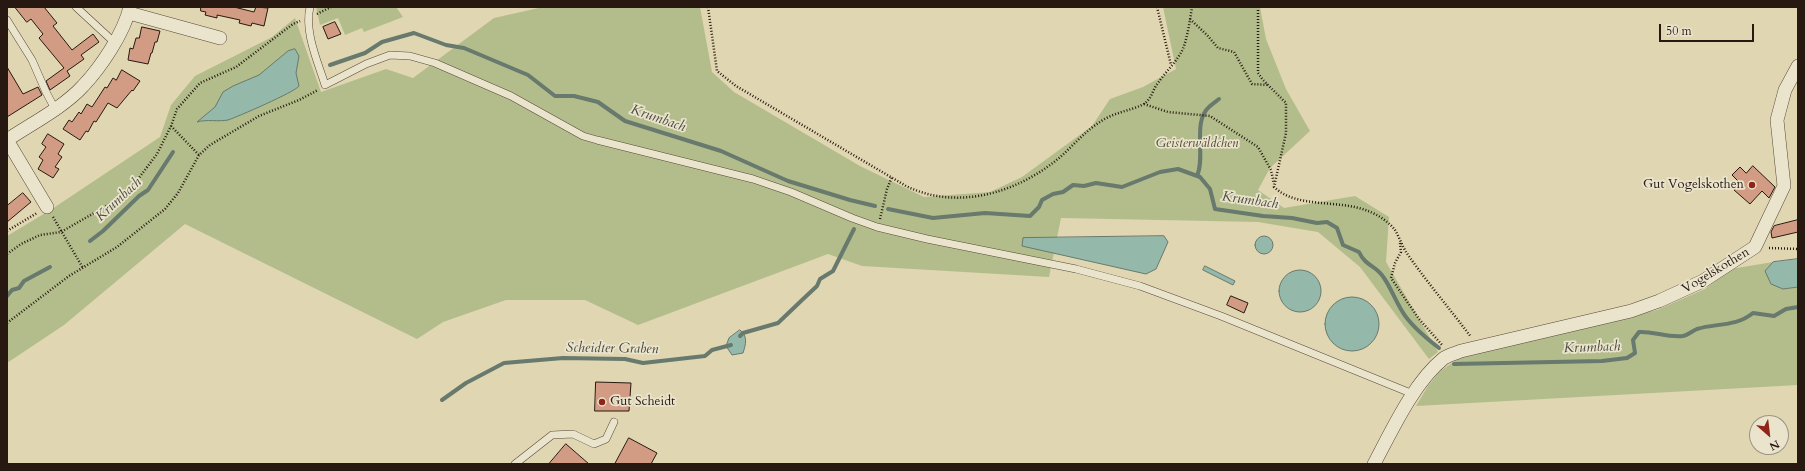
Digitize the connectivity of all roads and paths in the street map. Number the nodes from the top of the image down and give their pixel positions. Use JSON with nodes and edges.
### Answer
{"nodes":[{"id":1,"x":76,"y":7,"type":"edge"},
{"id":2,"x":310,"y":7,"type":"edge"},
{"id":3,"x":708,"y":7,"type":"edge"},
{"id":4,"x":1157,"y":7,"type":"edge"},
{"id":5,"x":1192,"y":7,"type":"edge"},
{"id":6,"x":1258,"y":7,"type":"edge"},
{"id":7,"x":129,"y":10,"type":"edge"},
{"id":8,"x":308,"y":18,"type":"junction"},
{"id":9,"x":1190,"y":19,"type":"junction"},
{"id":10,"x":7,"y":20,"type":"edge"},
{"id":11,"x":220,"y":38,"type":"dead end"},
{"id":12,"x":115,"y":43,"type":"junction"},
{"id":13,"x":1172,"y":66,"type":"junction"},
{"id":14,"x":1798,"y":66,"type":"edge"},
{"id":15,"x":325,"y":85,"type":"junction"},
{"id":16,"x":1270,"y":85,"type":"junction"},
{"id":17,"x":1144,"y":104,"type":"junction"},
{"id":18,"x":55,"y":109,"type":"junction"},
{"id":19,"x":171,"y":126,"type":"junction"},
{"id":20,"x":7,"y":140,"type":"edge"},
{"id":21,"x":199,"y":155,"type":"junction"},
{"id":22,"x":892,"y":177,"type":"junction"},
{"id":23,"x":1274,"y":187,"type":"junction"},
{"id":24,"x":47,"y":207,"type":"junction"},
{"id":25,"x":877,"y":227,"type":"junction"},
{"id":26,"x":7,"y":231,"type":"edge"},
{"id":27,"x":61,"y":232,"type":"junction"},
{"id":28,"x":1400,"y":240,"type":"junction"},
{"id":29,"x":1755,"y":247,"type":"junction"},
{"id":30,"x":1798,"y":249,"type":"edge"},
{"id":31,"x":7,"y":254,"type":"edge"},
{"id":32,"x":83,"y":268,"type":"junction"},
{"id":33,"x":7,"y":323,"type":"edge"},
{"id":34,"x":1478,"y":347,"type":"junction"},
{"id":35,"x":1446,"y":357,"type":"junction"},
{"id":36,"x":1413,"y":394,"type":"junction"},
{"id":37,"x":614,"y":422,"type":"dead end"},
{"id":38,"x":515,"y":464,"type":"edge"},
{"id":39,"x":1374,"y":464,"type":"edge"}],
"edges":[{"from":1,"to":12,"type":"lane"},
{"from":2,"to":8,"type":"lane"},
{"from":3,"to":22,"type":"path"},
{"from":4,"to":13,"type":"path"},
{"from":5,"to":9,"type":"path"},
{"from":6,"to":16,"type":"path"},
{"from":7,"to":11,"type":"street"},
{"from":7,"to":12,"type":"street"},
{"from":8,"to":15,"type":"lane"},
{"from":8,"to":19,"type":"path"},
{"from":9,"to":13,"type":"path"},
{"from":9,"to":16,"type":"path"},
{"from":10,"to":18,"type":"lane"},
{"from":12,"to":18,"type":"street"},
{"from":13,"to":17,"type":"path"},
{"from":14,"to":29,"type":"street","name":"Vogelskothen"},
{"from":15,"to":21,"type":"path"},
{"from":15,"to":25,"type":"lane"},
{"from":16,"to":23,"type":"path"},
{"from":17,"to":22,"type":"path"},
{"from":17,"to":23,"type":"path"},
{"from":18,"to":20,"type":"street"},
{"from":19,"to":21,"type":"path"},
{"from":19,"to":27,"type":"path"},
{"from":20,"to":24,"type":"street"},
{"from":21,"to":32,"type":"path"},
{"from":22,"to":25,"type":"path"},
{"from":23,"to":28,"type":"path"},
{"from":24,"to":26,"type":"path"},
{"from":24,"to":27,"type":"path"},
{"from":25,"to":36,"type":"lane"},
{"from":27,"to":31,"type":"path"},
{"from":27,"to":32,"type":"path"},
{"from":28,"to":34,"type":"path"},
{"from":28,"to":35,"type":"path"},
{"from":29,"to":30,"type":"path"},
{"from":29,"to":34,"type":"street","name":"Vogelskothen"},
{"from":32,"to":33,"type":"path"},
{"from":34,"to":35,"type":"street","name":"Vogelskothen"},
{"from":35,"to":36,"type":"street"},
{"from":36,"to":39,"type":"street"},
{"from":37,"to":38,"type":"lane"}]}
